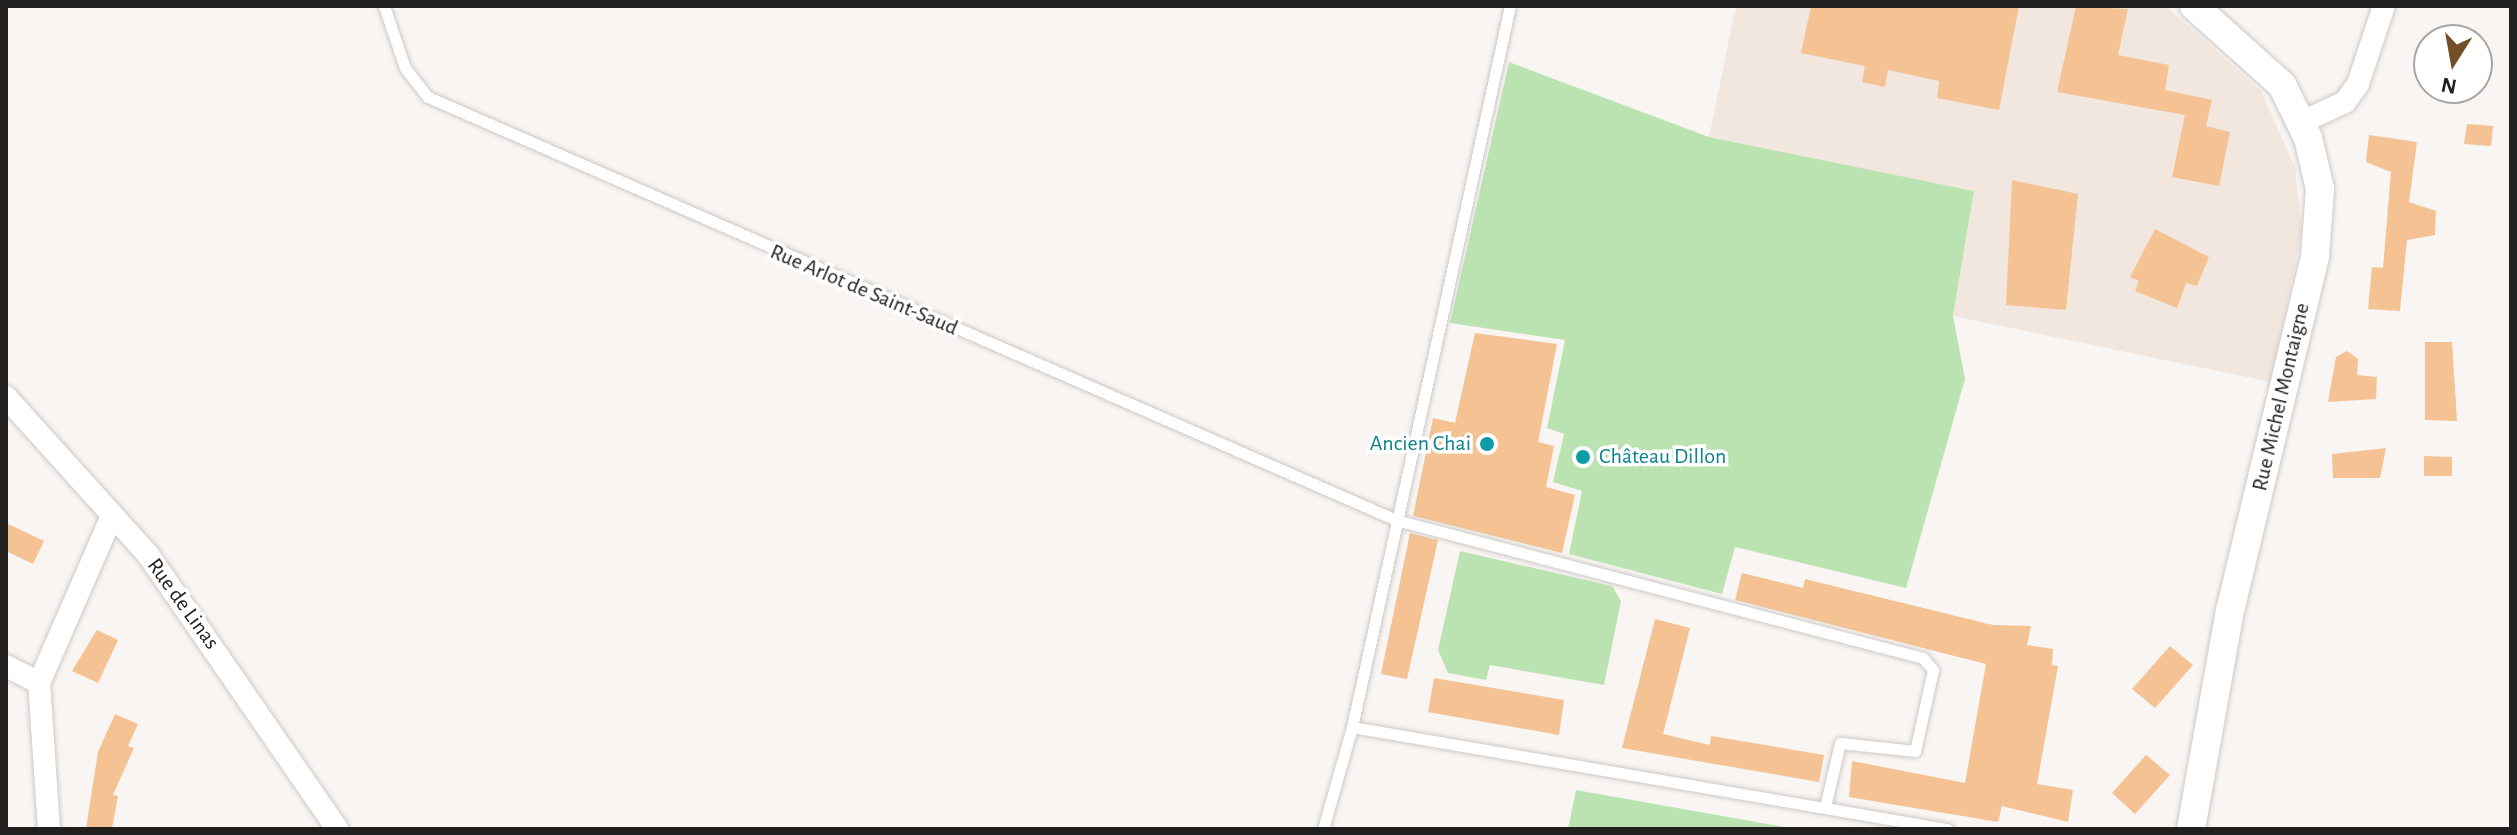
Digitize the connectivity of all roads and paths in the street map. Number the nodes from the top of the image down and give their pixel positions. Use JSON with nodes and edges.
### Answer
{"nodes":[{"id":1,"x":384,"y":6,"type":"edge"},
{"id":2,"x":1510,"y":6,"type":"edge"},
{"id":3,"x":2194,"y":6,"type":"edge"},
{"id":4,"x":2384,"y":6,"type":"edge"},
{"id":5,"x":2300,"y":123,"type":"junction"},
{"id":6,"x":6,"y":397,"type":"edge"},
{"id":7,"x":112,"y":516,"type":"junction"},
{"id":8,"x":1396,"y":520,"type":"junction"},
{"id":9,"x":6,"y":666,"type":"edge"},
{"id":10,"x":39,"y":683,"type":"junction"},
{"id":11,"x":1352,"y":727,"type":"junction"},
{"id":12,"x":1825,"y":807,"type":"junction"},
{"id":13,"x":49,"y":829,"type":"edge"},
{"id":14,"x":337,"y":829,"type":"edge"},
{"id":15,"x":1323,"y":829,"type":"edge"},
{"id":16,"x":1947,"y":829,"type":"edge"},
{"id":17,"x":2191,"y":829,"type":"edge"}],
"edges":[{"from":1,"to":8,"type":"lane","name":"Rue Arlot de Saint-Saud"},
{"from":2,"to":8,"type":"lane"},
{"from":3,"to":5,"type":"street","name":"Rue Michel Montaigne"},
{"from":4,"to":5,"type":"street"},
{"from":5,"to":17,"type":"street","name":"Rue Michel Montaigne"},
{"from":6,"to":7,"type":"street","name":"Rue de Linas"},
{"from":7,"to":10,"type":"street"},
{"from":7,"to":14,"type":"street","name":"Rue de Linas"},
{"from":8,"to":11,"type":"lane"},
{"from":8,"to":12,"type":"lane","name":"Rue Arlot de Saint-Saud"},
{"from":9,"to":10,"type":"street"},
{"from":10,"to":13,"type":"street"},
{"from":11,"to":12,"type":"lane"},
{"from":11,"to":15,"type":"lane"},
{"from":12,"to":16,"type":"lane"}]}
